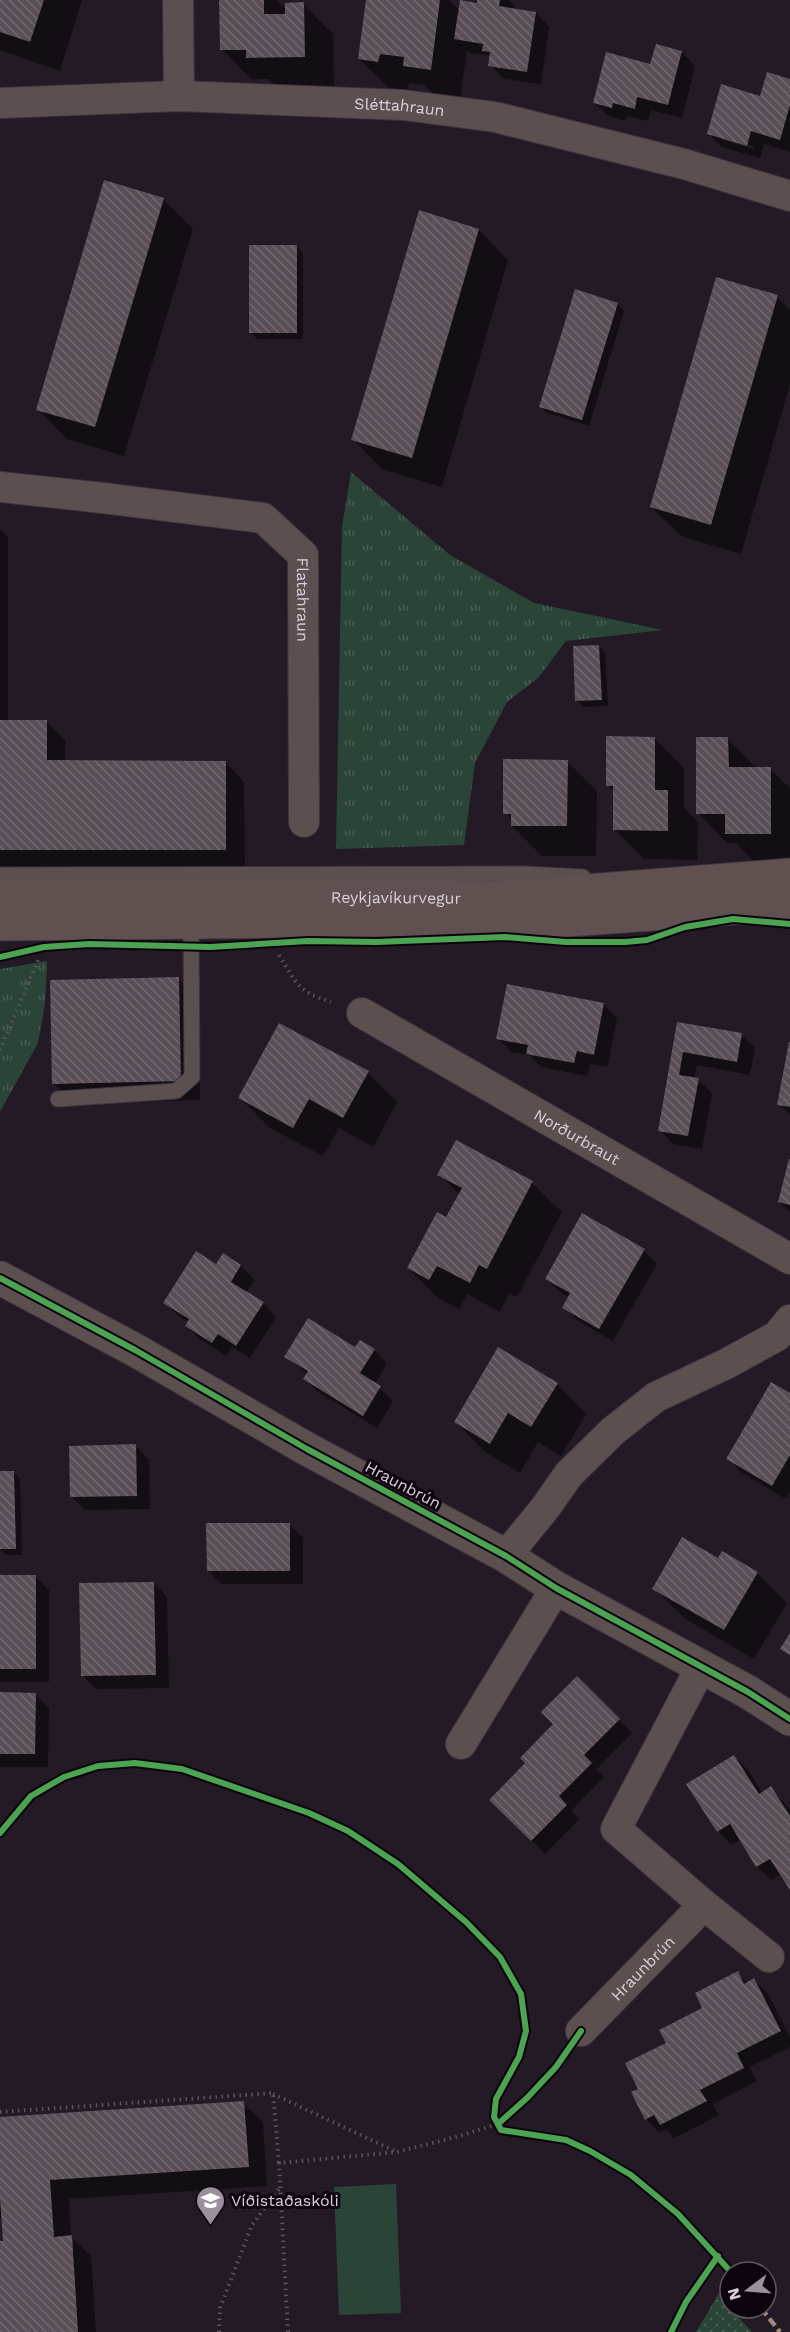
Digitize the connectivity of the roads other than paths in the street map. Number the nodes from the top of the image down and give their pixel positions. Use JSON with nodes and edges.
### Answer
{"nodes":[{"id":1,"x":178,"y":0,"type":"edge"},
{"id":2,"x":179,"y":96,"type":"junction"},
{"id":3,"x":0,"y":103,"type":"edge"},
{"id":4,"x":790,"y":196,"type":"edge"},
{"id":5,"x":0,"y":487,"type":"edge"},
{"id":6,"x":304,"y":822,"type":"dead end"},
{"id":7,"x":0,"y":875,"type":"edge"},
{"id":8,"x":790,"y":875,"type":"edge"},
{"id":9,"x":691,"y":883,"type":"junction"},
{"id":10,"x":0,"y":894,"type":"edge"},
{"id":11,"x":790,"y":904,"type":"edge"},
{"id":12,"x":191,"y":922,"type":"junction"},
{"id":13,"x":0,"y":924,"type":"edge"},
{"id":14,"x":362,"y":1013,"type":"road end"},
{"id":15,"x":57,"y":1099,"type":"dead end"},
{"id":16,"x":790,"y":1259,"type":"edge"},
{"id":17,"x":0,"y":1278,"type":"edge"},
{"id":18,"x":790,"y":1320,"type":"edge"},
{"id":19,"x":506,"y":1556,"type":"junction"},
{"id":20,"x":556,"y":1588,"type":"junction"},
{"id":21,"x":701,"y":1667,"type":"junction"},
{"id":22,"x":790,"y":1719,"type":"edge"},
{"id":23,"x":461,"y":1744,"type":"dead end"},
{"id":24,"x":704,"y":1905,"type":"junction"},
{"id":25,"x":769,"y":1957,"type":"dead end"},
{"id":26,"x":580,"y":2031,"type":"dead end"}],
"edges":[{"from":1,"to":2,"type":"street"},
{"from":2,"to":3,"type":"street","name":"Sléttahraun"},
{"from":2,"to":4,"type":"street","name":"Sléttahraun"},
{"from":5,"to":6,"type":"street","name":"Flatahraun"},
{"from":7,"to":9,"type":"lane"},
{"from":8,"to":9,"type":"main road","name":"Reykjavíkurvegur"},
{"from":9,"to":10,"type":"main road","name":"Reykjavíkurvegur"},
{"from":11,"to":12,"type":"main road","name":"Reykjavíkurvegur"},
{"from":12,"to":13,"type":"main road","name":"Reykjavíkurvegur"},
{"from":12,"to":15,"type":"lane"},
{"from":14,"to":16,"type":"street","name":"Norðurbraut"},
{"from":17,"to":19,"type":"street","name":"Hraunbrún"},
{"from":18,"to":19,"type":"street"},
{"from":19,"to":20,"type":"street","name":"Hraunbrún"},
{"from":20,"to":21,"type":"street","name":"Hraunbrún"},
{"from":20,"to":23,"type":"street"},
{"from":21,"to":22,"type":"street","name":"Hraunbrún"},
{"from":21,"to":24,"type":"street"},
{"from":24,"to":25,"type":"street"},
{"from":24,"to":26,"type":"street","name":"Hraunbrún"}]}
